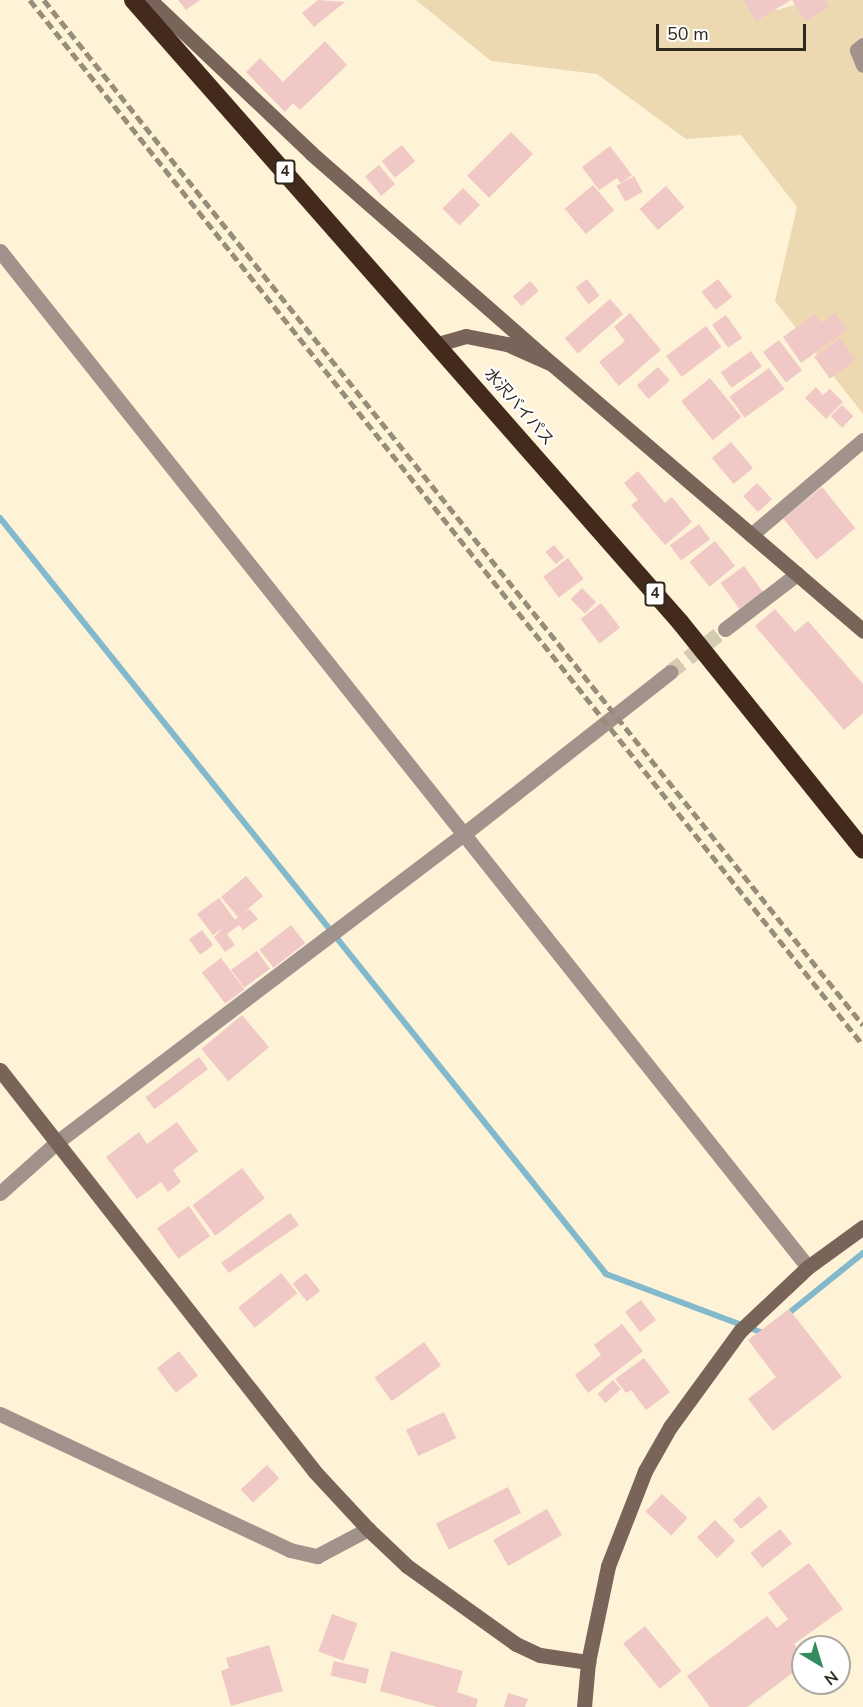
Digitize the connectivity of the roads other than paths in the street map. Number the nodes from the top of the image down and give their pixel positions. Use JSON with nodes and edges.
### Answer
{"nodes":[{"id":1,"x":133,"y":0,"type":"edge"},
{"id":2,"x":150,"y":0,"type":"edge"},
{"id":3,"x":863,"y":45,"type":"edge"},
{"id":4,"x":863,"y":65,"type":"edge"},
{"id":5,"x":0,"y":251,"type":"edge"},
{"id":6,"x":438,"y":344,"type":"junction"},
{"id":7,"x":552,"y":364,"type":"junction"},
{"id":8,"x":863,"y":440,"type":"edge"},
{"id":9,"x":751,"y":535,"type":"junction"},
{"id":10,"x":797,"y":574,"type":"junction"},
{"id":11,"x":725,"y":628,"type":"tunnel mouth"},
{"id":12,"x":863,"y":631,"type":"edge"},
{"id":13,"x":670,"y":672,"type":"tunnel mouth"},
{"id":14,"x":465,"y":833,"type":"junction"},
{"id":15,"x":863,"y":850,"type":"edge"},
{"id":16,"x":0,"y":1070,"type":"edge"},
{"id":17,"x":57,"y":1142,"type":"junction"},
{"id":18,"x":0,"y":1193,"type":"edge"},
{"id":19,"x":863,"y":1227,"type":"edge"},
{"id":20,"x":808,"y":1267,"type":"junction"},
{"id":21,"x":0,"y":1414,"type":"edge"},
{"id":22,"x":368,"y":1530,"type":"junction"},
{"id":23,"x":588,"y":1662,"type":"junction"},
{"id":24,"x":584,"y":1707,"type":"edge"}],
"edges":[{"from":1,"to":6,"type":"highway","name":"水沢バイパス","number":"4"},
{"from":2,"to":7,"type":"street"},
{"from":3,"to":4,"type":"street"},
{"from":5,"to":14,"type":"street"},
{"from":6,"to":7,"type":"street"},
{"from":6,"to":15,"type":"highway","name":"水沢バイパス","number":"4"},
{"from":7,"to":9,"type":"street"},
{"from":8,"to":9,"type":"street"},
{"from":9,"to":10,"type":"street"},
{"from":10,"to":11,"type":"street"},
{"from":10,"to":12,"type":"street"},
{"from":13,"to":14,"type":"street"},
{"from":14,"to":17,"type":"street"},
{"from":14,"to":20,"type":"street"},
{"from":16,"to":17,"type":"street"},
{"from":17,"to":18,"type":"street"},
{"from":17,"to":22,"type":"street"},
{"from":19,"to":20,"type":"street"},
{"from":20,"to":23,"type":"street"},
{"from":21,"to":22,"type":"street"},
{"from":22,"to":23,"type":"street"},
{"from":23,"to":24,"type":"street"}]}
